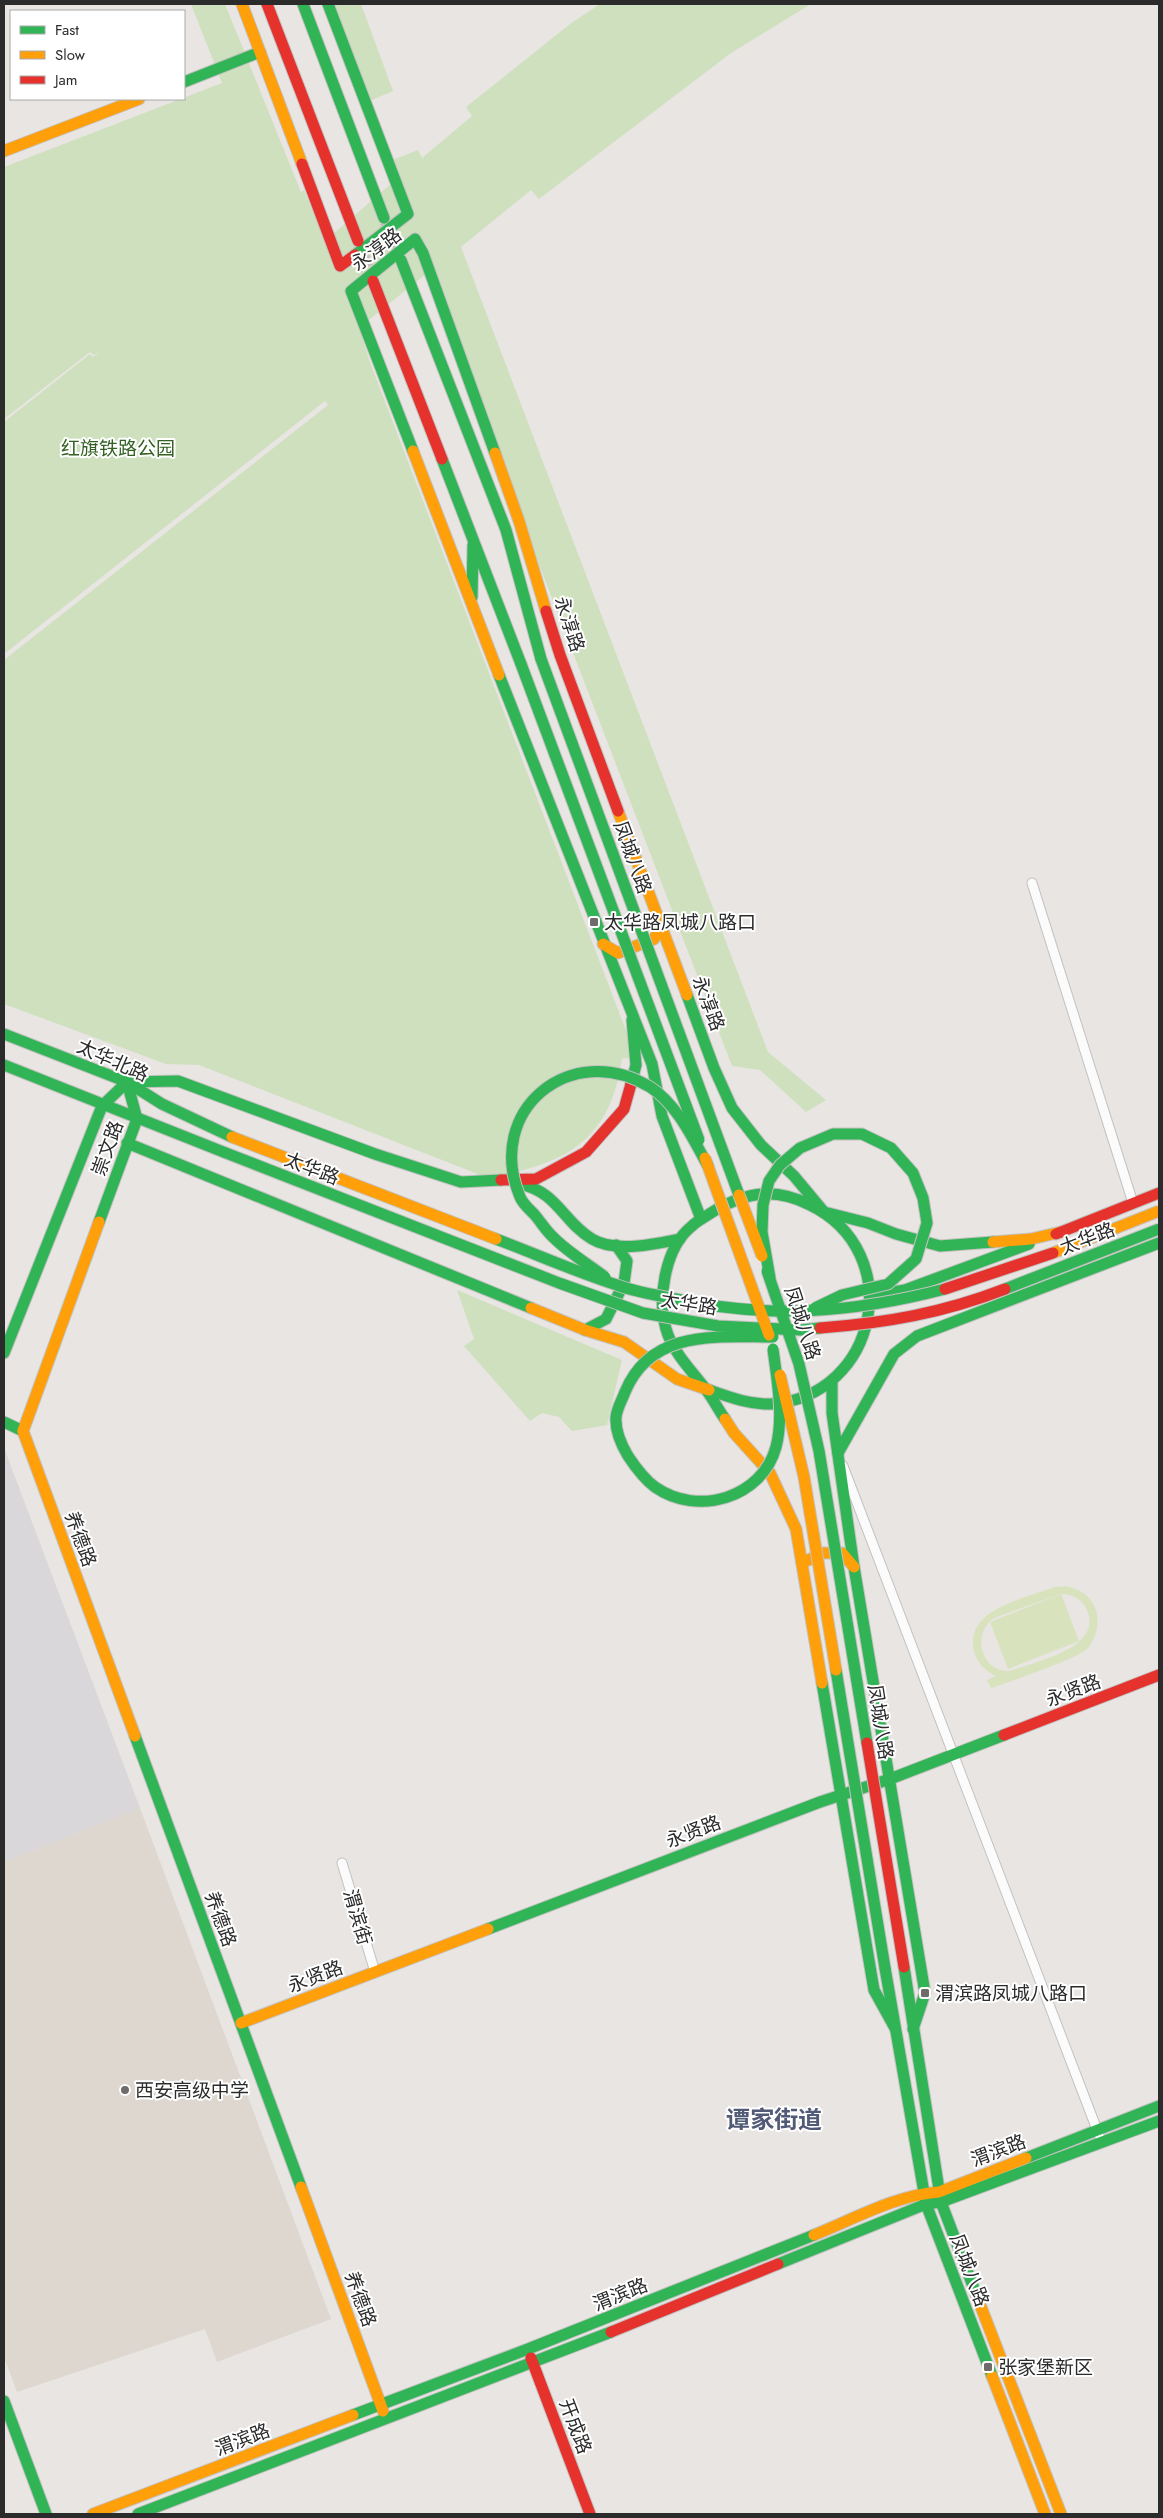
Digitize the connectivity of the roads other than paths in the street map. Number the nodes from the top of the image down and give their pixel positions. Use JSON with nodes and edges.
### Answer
{"nodes":[{"id":1,"x":242,"y":4,"type":"edge"},
{"id":2,"x":267,"y":4,"type":"edge"},
{"id":3,"x":303,"y":4,"type":"edge"},
{"id":4,"x":328,"y":4,"type":"edge"},
{"id":5,"x":260,"y":52,"type":"junction"},
{"id":6,"x":185,"y":82,"type":"edge"},
{"id":7,"x":136,"y":100,"type":"edge"},
{"id":8,"x":4,"y":151,"type":"edge"},
{"id":9,"x":384,"y":218,"type":"tunnel mouth"},
{"id":10,"x":358,"y":241,"type":"tunnel mouth"},
{"id":11,"x":401,"y":260,"type":"tunnel mouth"},
{"id":12,"x":373,"y":281,"type":"tunnel mouth"},
{"id":13,"x":506,"y":530,"type":"junction"},
{"id":14,"x":473,"y":541,"type":"junction"},
{"id":15,"x":471,"y":601,"type":"junction"},
{"id":16,"x":560,"y":655,"type":"junction"},
{"id":17,"x":541,"y":658,"type":"joint"},
{"id":18,"x":521,"y":664,"type":"joint"},
{"id":19,"x":1032,"y":883,"type":"dead end"},
{"id":20,"x":661,"y":926,"type":"junction"},
{"id":21,"x":603,"y":944,"type":"junction"},
{"id":22,"x":630,"y":1005,"type":"junction"},
{"id":23,"x":4,"y":1034,"type":"edge"},
{"id":24,"x":4,"y":1065,"type":"edge"},
{"id":25,"x":127,"y":1082,"type":"junction"},
{"id":26,"x":102,"y":1106,"type":"junction"},
{"id":27,"x":137,"y":1119,"type":"junction"},
{"id":28,"x":232,"y":1137,"type":"joint"},
{"id":29,"x":127,"y":1144,"type":"junction"},
{"id":30,"x":708,"y":1166,"type":"junction"},
{"id":31,"x":495,"y":1180,"type":"junction"},
{"id":32,"x":1159,"y":1193,"type":"edge"},
{"id":33,"x":1133,"y":1203,"type":"junction"},
{"id":34,"x":1159,"y":1211,"type":"edge"},
{"id":35,"x":824,"y":1212,"type":"junction"},
{"id":36,"x":701,"y":1219,"type":"junction"},
{"id":37,"x":1159,"y":1229,"type":"edge"},
{"id":38,"x":1061,"y":1232,"type":"junction"},
{"id":39,"x":680,"y":1239,"type":"junction"},
{"id":40,"x":1159,"y":1242,"type":"edge"},
{"id":41,"x":616,"y":1245,"type":"junction"},
{"id":42,"x":770,"y":1278,"type":"junction"},
{"id":43,"x":618,"y":1286,"type":"junction"},
{"id":44,"x":870,"y":1296,"type":"junction"},
{"id":45,"x":805,"y":1312,"type":"junction"},
{"id":46,"x":834,"y":1328,"type":"junction"},
{"id":47,"x":584,"y":1330,"type":"junction"},
{"id":48,"x":773,"y":1348,"type":"junction"},
{"id":49,"x":4,"y":1353,"type":"edge"},
{"id":50,"x":832,"y":1380,"type":"junction"},
{"id":51,"x":705,"y":1388,"type":"junction"},
{"id":52,"x":4,"y":1422,"type":"edge"},
{"id":53,"x":23,"y":1431,"type":"junction"},
{"id":54,"x":838,"y":1453,"type":"junction"},
{"id":55,"x":802,"y":1563,"type":"junction"},
{"id":56,"x":854,"y":1567,"type":"junction"},
{"id":57,"x":1159,"y":1675,"type":"edge"},
{"id":58,"x":954,"y":1754,"type":"junction"},
{"id":59,"x":890,"y":1779,"type":"junction"},
{"id":60,"x":842,"y":1796,"type":"junction"},
{"id":61,"x":342,"y":1863,"type":"dead end"},
{"id":62,"x":374,"y":1972,"type":"junction"},
{"id":63,"x":241,"y":2023,"type":"junction"},
{"id":64,"x":895,"y":2028,"type":"junction"},
{"id":65,"x":913,"y":2029,"type":"junction"},
{"id":66,"x":1159,"y":2106,"type":"edge"},
{"id":67,"x":1159,"y":2121,"type":"edge"},
{"id":68,"x":1097,"y":2130,"type":"junction"},
{"id":69,"x":1102,"y":2142,"type":"junction"},
{"id":70,"x":940,"y":2197,"type":"junction"},
{"id":71,"x":925,"y":2198,"type":"junction"},
{"id":72,"x":528,"y":2349,"type":"junction"},
{"id":73,"x":533,"y":2363,"type":"junction"},
{"id":74,"x":4,"y":2400,"type":"edge"},
{"id":75,"x":381,"y":2405,"type":"junction"},
{"id":76,"x":387,"y":2420,"type":"junction"},
{"id":77,"x":46,"y":2514,"type":"edge"},
{"id":78,"x":93,"y":2514,"type":"edge"},
{"id":79,"x":138,"y":2514,"type":"edge"},
{"id":80,"x":590,"y":2514,"type":"edge"},
{"id":81,"x":1045,"y":2514,"type":"edge"},
{"id":82,"x":1061,"y":2514,"type":"edge"}],
"edges":[{"from":1,"to":5,"type":"street"},
{"from":2,"to":10,"type":"street","name":"永淳路"},
{"from":3,"to":9,"type":"street","name":"永淳路"},
{"from":4,"to":5,"type":"street"},
{"from":5,"to":6,"type":"street"},
{"from":7,"to":8,"type":"street"},
{"from":11,"to":13,"type":"street","name":"永淳路"},
{"from":12,"to":14,"type":"street","name":"永淳路"},
{"from":13,"to":16,"type":"street"},
{"from":13,"to":17,"type":"street","name":"永淳路"},
{"from":14,"to":15,"type":"street"},
{"from":14,"to":18,"type":"street","name":"永淳路"},
{"from":15,"to":16,"type":"street","name":"永淳路"},
{"from":15,"to":21,"type":"street","name":"永淳路"},
{"from":16,"to":20,"type":"street","name":"永淳路"},
{"from":17,"to":42,"type":"street","name":"凤城八路","bridge":true},
{"from":18,"to":30,"type":"street","name":"凤城八路","bridge":true},
{"from":19,"to":33,"type":"street"},
{"from":20,"to":21,"type":"street"},
{"from":20,"to":35,"type":"street","name":"永淳路"},
{"from":21,"to":22,"type":"street","name":"永淳路"},
{"from":22,"to":31,"type":"street"},
{"from":22,"to":36,"type":"street","name":"永淳路"},
{"from":23,"to":25,"type":"street","name":"太华北路"},
{"from":24,"to":26,"type":"street"},
{"from":25,"to":26,"type":"street","name":"崇文路"},
{"from":25,"to":27,"type":"street","name":"崇文路"},
{"from":25,"to":28,"type":"street","name":"太华北路"},
{"from":25,"to":31,"type":"street"},
{"from":26,"to":27,"type":"street"},
{"from":26,"to":49,"type":"street","name":"崇文路"},
{"from":27,"to":29,"type":"street","name":"崇文路"},
{"from":27,"to":46,"type":"street","name":"太华路","bridge":true},
{"from":28,"to":43,"type":"street","name":"太华路","bridge":true},
{"from":29,"to":47,"type":"street"},
{"from":29,"to":53,"type":"street","name":"崇文路"},
{"from":30,"to":43,"type":"street","bridge":true},
{"from":30,"to":48,"type":"street","name":"凤城八路","bridge":true},
{"from":31,"to":41,"type":"street"},
{"from":32,"to":33,"type":"street"},
{"from":33,"to":38,"type":"street"},
{"from":34,"to":45,"type":"street","name":"太华路","bridge":true},
{"from":35,"to":36,"type":"street"},
{"from":35,"to":38,"type":"street"},
{"from":35,"to":44,"type":"street"},
{"from":36,"to":39,"type":"street"},
{"from":37,"to":46,"type":"street","name":"太华路","bridge":true},
{"from":38,"to":44,"type":"street"},
{"from":39,"to":41,"type":"street"},
{"from":39,"to":51,"type":"street","name":"凤城八路"},
{"from":40,"to":54,"type":"street"},
{"from":41,"to":47,"type":"street"},
{"from":42,"to":45,"type":"street","bridge":true},
{"from":42,"to":65,"type":"street","name":"凤城八路","bridge":true},
{"from":43,"to":45,"type":"street","name":"太华路","bridge":true},
{"from":44,"to":50,"type":"street"},
{"from":46,"to":48,"type":"street","bridge":true},
{"from":47,"to":51,"type":"street"},
{"from":48,"to":64,"type":"street","name":"凤城八路","bridge":true},
{"from":50,"to":51,"type":"street"},
{"from":50,"to":54,"type":"street","name":"凤城八路"},
{"from":51,"to":55,"type":"street","name":"凤城八路"},
{"from":52,"to":53,"type":"street"},
{"from":53,"to":63,"type":"street","name":"养德路"},
{"from":54,"to":56,"type":"street","name":"凤城八路"},
{"from":54,"to":58,"type":"street"},
{"from":55,"to":56,"type":"street"},
{"from":55,"to":60,"type":"street","name":"凤城八路"},
{"from":56,"to":59,"type":"street","name":"凤城八路"},
{"from":57,"to":58,"type":"street","name":"永贤路"},
{"from":58,"to":59,"type":"street","name":"永贤路"},
{"from":58,"to":68,"type":"street"},
{"from":59,"to":60,"type":"street","name":"永贤路"},
{"from":59,"to":65,"type":"street","name":"凤城八路"},
{"from":60,"to":62,"type":"street","name":"永贤路"},
{"from":60,"to":64,"type":"street","name":"凤城八路"},
{"from":61,"to":62,"type":"street","name":"渭滨街"},
{"from":62,"to":63,"type":"street","name":"永贤路"},
{"from":63,"to":75,"type":"street","name":"养德路"},
{"from":64,"to":71,"type":"street","name":"凤城八路"},
{"from":65,"to":70,"type":"street","name":"凤城八路"},
{"from":66,"to":68,"type":"street","name":"渭滨路"},
{"from":67,"to":69,"type":"street","name":"渭滨路"},
{"from":68,"to":69,"type":"street"},
{"from":68,"to":70,"type":"street","name":"渭滨路"},
{"from":69,"to":70,"type":"street","name":"渭滨路"},
{"from":70,"to":71,"type":"street","name":"渭滨路"},
{"from":70,"to":82,"type":"street","name":"凤城八路"},
{"from":71,"to":72,"type":"street","name":"渭滨路"},
{"from":71,"to":73,"type":"street","name":"渭滨路"},
{"from":71,"to":81,"type":"street","name":"凤城八路"},
{"from":72,"to":73,"type":"street","name":"开成路"},
{"from":72,"to":75,"type":"street","name":"渭滨路"},
{"from":73,"to":76,"type":"street","name":"渭滨路"},
{"from":73,"to":80,"type":"street","name":"开成路"},
{"from":74,"to":77,"type":"street"},
{"from":75,"to":76,"type":"street","name":"养德路"},
{"from":75,"to":78,"type":"street","name":"渭滨路"},
{"from":76,"to":79,"type":"street","name":"渭滨路"}]}
